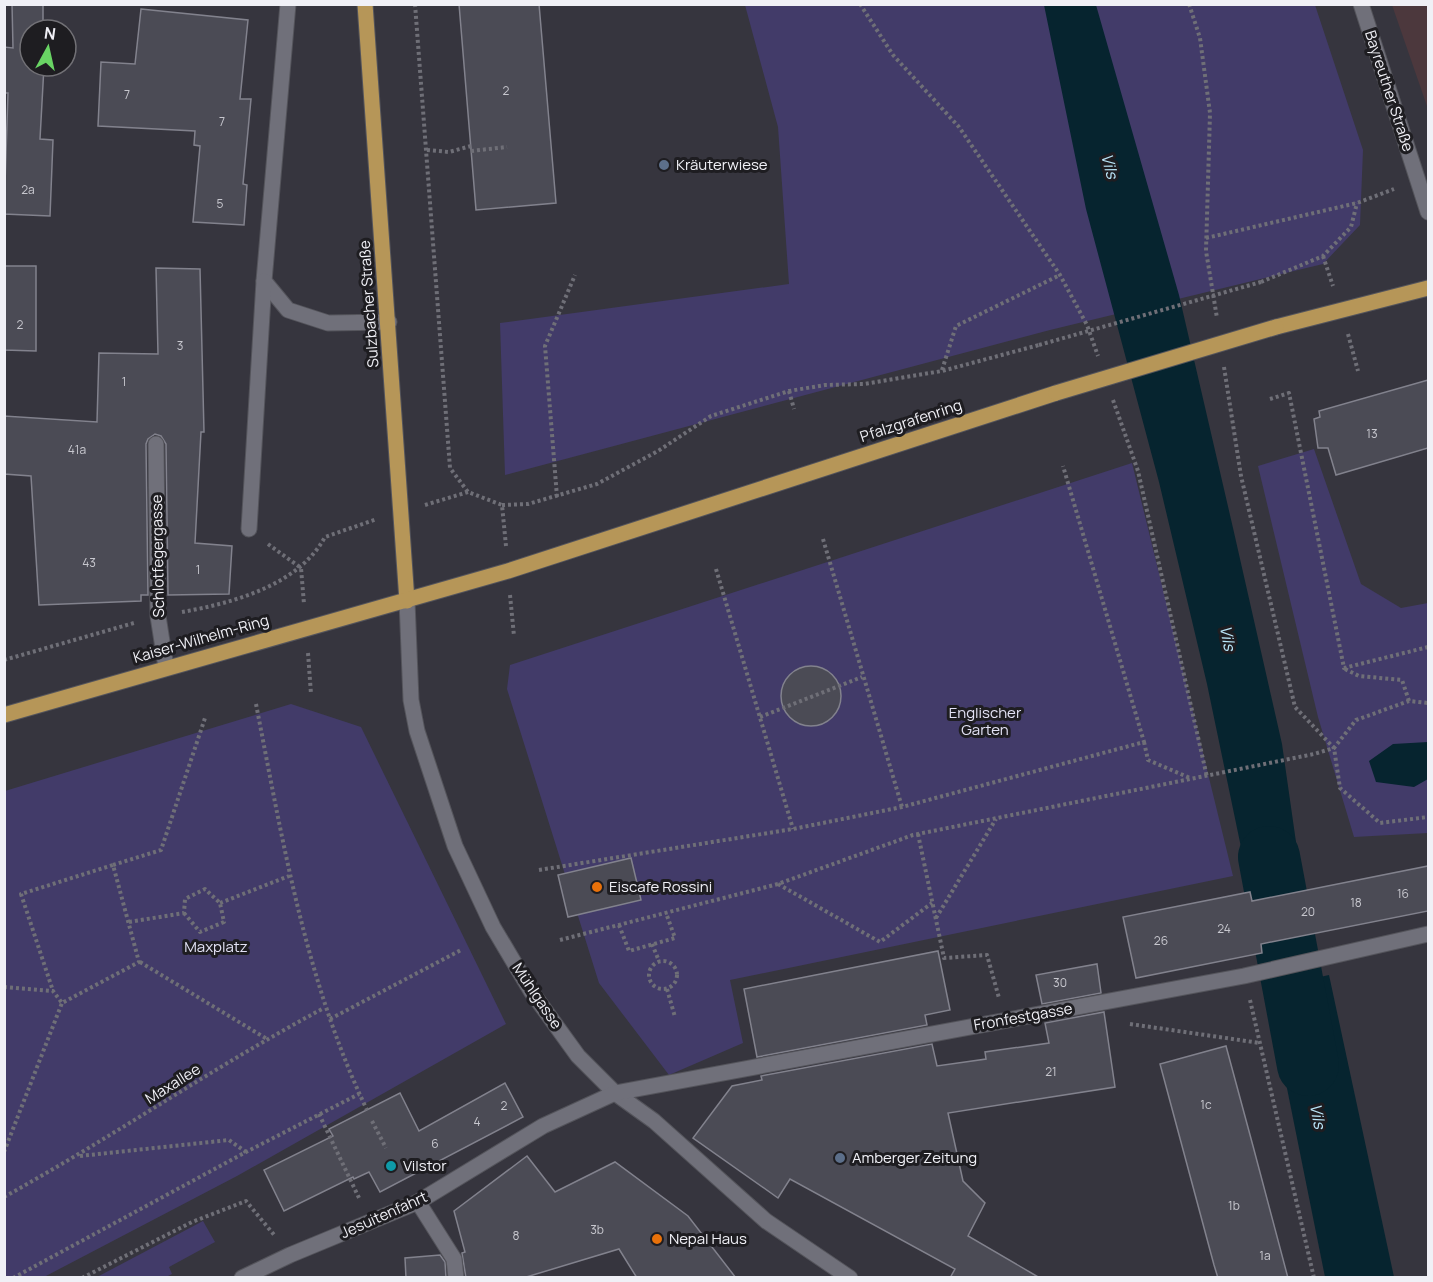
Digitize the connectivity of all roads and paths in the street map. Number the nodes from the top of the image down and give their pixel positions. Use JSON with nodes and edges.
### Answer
{"nodes":[{"id":1,"x":288,"y":4,"type":"edge"},
{"id":2,"x":365,"y":4,"type":"edge"},
{"id":3,"x":416,"y":4,"type":"edge"},
{"id":4,"x":1189,"y":4,"type":"edge"},
{"id":5,"x":1361,"y":4,"type":"edge"},
{"id":6,"x":507,"y":147,"type":"dead end"},
{"id":7,"x":427,"y":150,"type":"junction"},
{"id":8,"x":1419,"y":181,"type":"junction"},
{"id":9,"x":1357,"y":203,"type":"junction"},
{"id":10,"x":1428,"y":212,"type":"edge"},
{"id":11,"x":1206,"y":238,"type":"junction"},
{"id":12,"x":575,"y":275,"type":"dead end"},
{"id":13,"x":1060,"y":275,"type":"dead end"},
{"id":14,"x":264,"y":281,"type":"junction"},
{"id":15,"x":1428,"y":288,"type":"edge"},
{"id":16,"x":389,"y":322,"type":"junction"},
{"id":17,"x":1217,"y":322,"type":"dead end"},
{"id":18,"x":1223,"y":357,"type":"dead end"},
{"id":19,"x":942,"y":371,"type":"junction"},
{"id":20,"x":789,"y":392,"type":"junction"},
{"id":21,"x":1270,"y":399,"type":"dead end"},
{"id":22,"x":794,"y":409,"type":"dead end"},
{"id":23,"x":156,"y":444,"type":"dead end"},
{"id":24,"x":1063,"y":466,"type":"dead end"},
{"id":25,"x":557,"y":497,"type":"junction"},
{"id":26,"x":502,"y":505,"type":"junction"},
{"id":27,"x":249,"y":529,"type":"joint"},
{"id":28,"x":824,"y":539,"type":"dead end"},
{"id":29,"x":716,"y":569,"type":"dead end"},
{"id":30,"x":508,"y":571,"type":"junction"},
{"id":31,"x":408,"y":601,"type":"junction"},
{"id":32,"x":306,"y":627,"type":"junction"},
{"id":33,"x":514,"y":636,"type":"dead end"},
{"id":34,"x":1428,"y":647,"type":"edge"},
{"id":35,"x":166,"y":667,"type":"junction"},
{"id":36,"x":1344,"y":668,"type":"junction"},
{"id":37,"x":862,"y":677,"type":"junction"},
{"id":38,"x":311,"y":694,"type":"dead end"},
{"id":39,"x":1409,"y":701,"type":"junction"},
{"id":40,"x":1428,"y":703,"type":"edge"},
{"id":41,"x":256,"y":704,"type":"dead end"},
{"id":42,"x":4,"y":715,"type":"edge"},
{"id":43,"x":760,"y":717,"type":"junction"},
{"id":44,"x":205,"y":718,"type":"dead end"},
{"id":45,"x":1144,"y":742,"type":"junction"},
{"id":46,"x":1334,"y":748,"type":"junction"},
{"id":47,"x":1191,"y":778,"type":"junction"},
{"id":48,"x":902,"y":807,"type":"junction"},
{"id":49,"x":1428,"y":817,"type":"edge"},
{"id":50,"x":996,"y":818,"type":"junction"},
{"id":51,"x":793,"y":829,"type":"junction"},
{"id":52,"x":918,"y":834,"type":"junction"},
{"id":53,"x":113,"y":865,"type":"junction"},
{"id":54,"x":539,"y":870,"type":"dead end"},
{"id":55,"x":289,"y":876,"type":"junction"},
{"id":56,"x":778,"y":884,"type":"junction"},
{"id":57,"x":220,"y":903,"type":"junction"},
{"id":58,"x":932,"y":903,"type":"junction"},
{"id":59,"x":184,"y":913,"type":"junction"},
{"id":60,"x":666,"y":913,"type":"junction"},
{"id":61,"x":935,"y":919,"type":"junction"},
{"id":62,"x":129,"y":922,"type":"junction"},
{"id":63,"x":619,"y":925,"type":"junction"},
{"id":64,"x":1428,"y":934,"type":"edge"},
{"id":65,"x":560,"y":940,"type":"dead end"},
{"id":66,"x":652,"y":944,"type":"junction"},
{"id":67,"x":461,"y":950,"type":"dead end"},
{"id":68,"x":659,"y":961,"type":"junction"},
{"id":69,"x":139,"y":962,"type":"junction"},
{"id":70,"x":4,"y":987,"type":"edge"},
{"id":71,"x":667,"y":989,"type":"junction"},
{"id":72,"x":53,"y":991,"type":"junction"},
{"id":73,"x":62,"y":1003,"type":"junction"},
{"id":74,"x":324,"y":1008,"type":"junction"},
{"id":75,"x":1252,"y":1011,"type":"dead end"},
{"id":76,"x":675,"y":1017,"type":"dead end"},
{"id":77,"x":330,"y":1019,"type":"junction"},
{"id":78,"x":1006,"y":1020,"type":"junction"},
{"id":79,"x":1119,"y":1022,"type":"dead end"},
{"id":80,"x":267,"y":1039,"type":"junction"},
{"id":81,"x":1260,"y":1043,"type":"junction"},
{"id":82,"x":615,"y":1093,"type":"junction"},
{"id":83,"x":359,"y":1094,"type":"junction"},
{"id":84,"x":367,"y":1110,"type":"dead end"},
{"id":85,"x":319,"y":1114,"type":"junction"},
{"id":86,"x":372,"y":1121,"type":"dead end"},
{"id":87,"x":386,"y":1148,"type":"dead end"},
{"id":88,"x":4,"y":1152,"type":"edge"},
{"id":89,"x":246,"y":1152,"type":"junction"},
{"id":90,"x":78,"y":1156,"type":"junction"},
{"id":91,"x":4,"y":1197,"type":"edge"},
{"id":92,"x":418,"y":1202,"type":"junction"},
{"id":93,"x":372,"y":1221,"type":"junction"},
{"id":94,"x":290,"y":1255,"type":"junction"},
{"id":95,"x":13,"y":1278,"type":"edge"},
{"id":96,"x":82,"y":1278,"type":"edge"},
{"id":97,"x":242,"y":1278,"type":"edge"},
{"id":98,"x":456,"y":1278,"type":"edge"},
{"id":99,"x":850,"y":1278,"type":"edge"},
{"id":100,"x":1314,"y":1278,"type":"edge"}],
"edges":[{"from":1,"to":14,"type":"street"},
{"from":2,"to":16,"type":"main road","name":"Sulzbacher Straße"},
{"from":3,"to":7,"type":"path"},
{"from":4,"to":11,"type":"path"},
{"from":5,"to":8,"type":"street","name":"Bayreuther Straße"},
{"from":6,"to":7,"type":"path"},
{"from":7,"to":26,"type":"path"},
{"from":8,"to":9,"type":"path"},
{"from":8,"to":10,"type":"street","name":"Bayreuther Straße"},
{"from":9,"to":11,"type":"path"},
{"from":9,"to":19,"type":"path","bridge":true},
{"from":11,"to":17,"type":"path"},
{"from":12,"to":25,"type":"path"},
{"from":13,"to":19,"type":"path"},
{"from":14,"to":16,"type":"street"},
{"from":14,"to":27,"type":"street"},
{"from":15,"to":30,"type":"main road","name":"Pfalzgrafenring","bridge":true},
{"from":16,"to":31,"type":"main road","name":"Sulzbacher Straße"},
{"from":18,"to":46,"type":"path"},
{"from":19,"to":20,"type":"path"},
{"from":20,"to":22,"type":"path"},
{"from":20,"to":25,"type":"path"},
{"from":21,"to":36,"type":"path"},
{"from":23,"to":35,"type":"street","name":"Schlotfegergasse"},
{"from":24,"to":45,"type":"path"},
{"from":25,"to":26,"type":"path"},
{"from":26,"to":30,"type":"path"},
{"from":27,"to":32,"type":"path"},
{"from":28,"to":37,"type":"path"},
{"from":29,"to":43,"type":"path"},
{"from":30,"to":31,"type":"main road","name":"Pfalzgrafenring"},
{"from":30,"to":33,"type":"path"},
{"from":31,"to":32,"type":"main road","name":"Kaiser-Wilhelm-Ring"},
{"from":31,"to":82,"type":"street","name":"Mühlgasse"},
{"from":32,"to":35,"type":"main road","name":"Kaiser-Wilhelm-Ring"},
{"from":32,"to":38,"type":"path"},
{"from":34,"to":36,"type":"path"},
{"from":35,"to":42,"type":"main road","name":"Kaiser-Wilhelm-Ring"},
{"from":36,"to":39,"type":"path"},
{"from":37,"to":43,"type":"path"},
{"from":37,"to":48,"type":"path"},
{"from":39,"to":40,"type":"path"},
{"from":39,"to":46,"type":"path"},
{"from":41,"to":55,"type":"path"},
{"from":43,"to":51,"type":"path"},
{"from":44,"to":53,"type":"path"},
{"from":45,"to":47,"type":"path"},
{"from":45,"to":48,"type":"path"},
{"from":46,"to":47,"type":"path"},
{"from":46,"to":49,"type":"path"},
{"from":47,"to":50,"type":"path"},
{"from":48,"to":51,"type":"path"},
{"from":50,"to":52,"type":"path"},
{"from":50,"to":61,"type":"path"},
{"from":51,"to":54,"type":"path"},
{"from":52,"to":56,"type":"path"},
{"from":52,"to":58,"type":"path"},
{"from":53,"to":62,"type":"path"},
{"from":53,"to":72,"type":"path"},
{"from":55,"to":57,"type":"path"},
{"from":55,"to":74,"type":"path"},
{"from":56,"to":58,"type":"path"},
{"from":56,"to":60,"type":"path"},
{"from":57,"to":59,"type":"path"},
{"from":57,"to":59,"type":"path"},
{"from":58,"to":61,"type":"path"},
{"from":59,"to":62,"type":"path"},
{"from":60,"to":63,"type":"path"},
{"from":60,"to":66,"type":"path"},
{"from":61,"to":78,"type":"path"},
{"from":62,"to":69,"type":"path"},
{"from":63,"to":65,"type":"path"},
{"from":63,"to":66,"type":"path"},
{"from":64,"to":78,"type":"street","name":"Fronfestgasse"},
{"from":66,"to":68,"type":"path"},
{"from":67,"to":77,"type":"path"},
{"from":68,"to":71,"type":"path"},
{"from":68,"to":71,"type":"path"},
{"from":69,"to":73,"type":"path"},
{"from":69,"to":80,"type":"path"},
{"from":70,"to":72,"type":"path"},
{"from":71,"to":76,"type":"path"},
{"from":72,"to":73,"type":"path"},
{"from":73,"to":88,"type":"path"},
{"from":74,"to":77,"type":"path"},
{"from":74,"to":80,"type":"path","name":"Maxallee"},
{"from":75,"to":81,"type":"path"},
{"from":77,"to":83,"type":"path"},
{"from":78,"to":82,"type":"street","name":"Fronfestgasse"},
{"from":79,"to":81,"type":"path"},
{"from":80,"to":90,"type":"path","name":"Maxallee"},
{"from":81,"to":100,"type":"path"},
{"from":82,"to":92,"type":"street","name":"Jesuitenfahrt"},
{"from":82,"to":99,"type":"street","name":"Mühlgasse"},
{"from":83,"to":84,"type":"path"},
{"from":83,"to":85,"type":"path"},
{"from":85,"to":89,"type":"path"},
{"from":85,"to":93,"type":"path"},
{"from":86,"to":87,"type":"path"},
{"from":89,"to":90,"type":"path","name":"Maxallee"},
{"from":89,"to":95,"type":"path"},
{"from":90,"to":91,"type":"path","name":"Maxallee"},
{"from":92,"to":93,"type":"street","name":"Jesuitenfahrt"},
{"from":92,"to":98,"type":"street"},
{"from":93,"to":94,"type":"street","name":"Jesuitenfahrt"},
{"from":94,"to":96,"type":"path"},
{"from":94,"to":97,"type":"street","name":"Jesuitenfahrt"}]}
